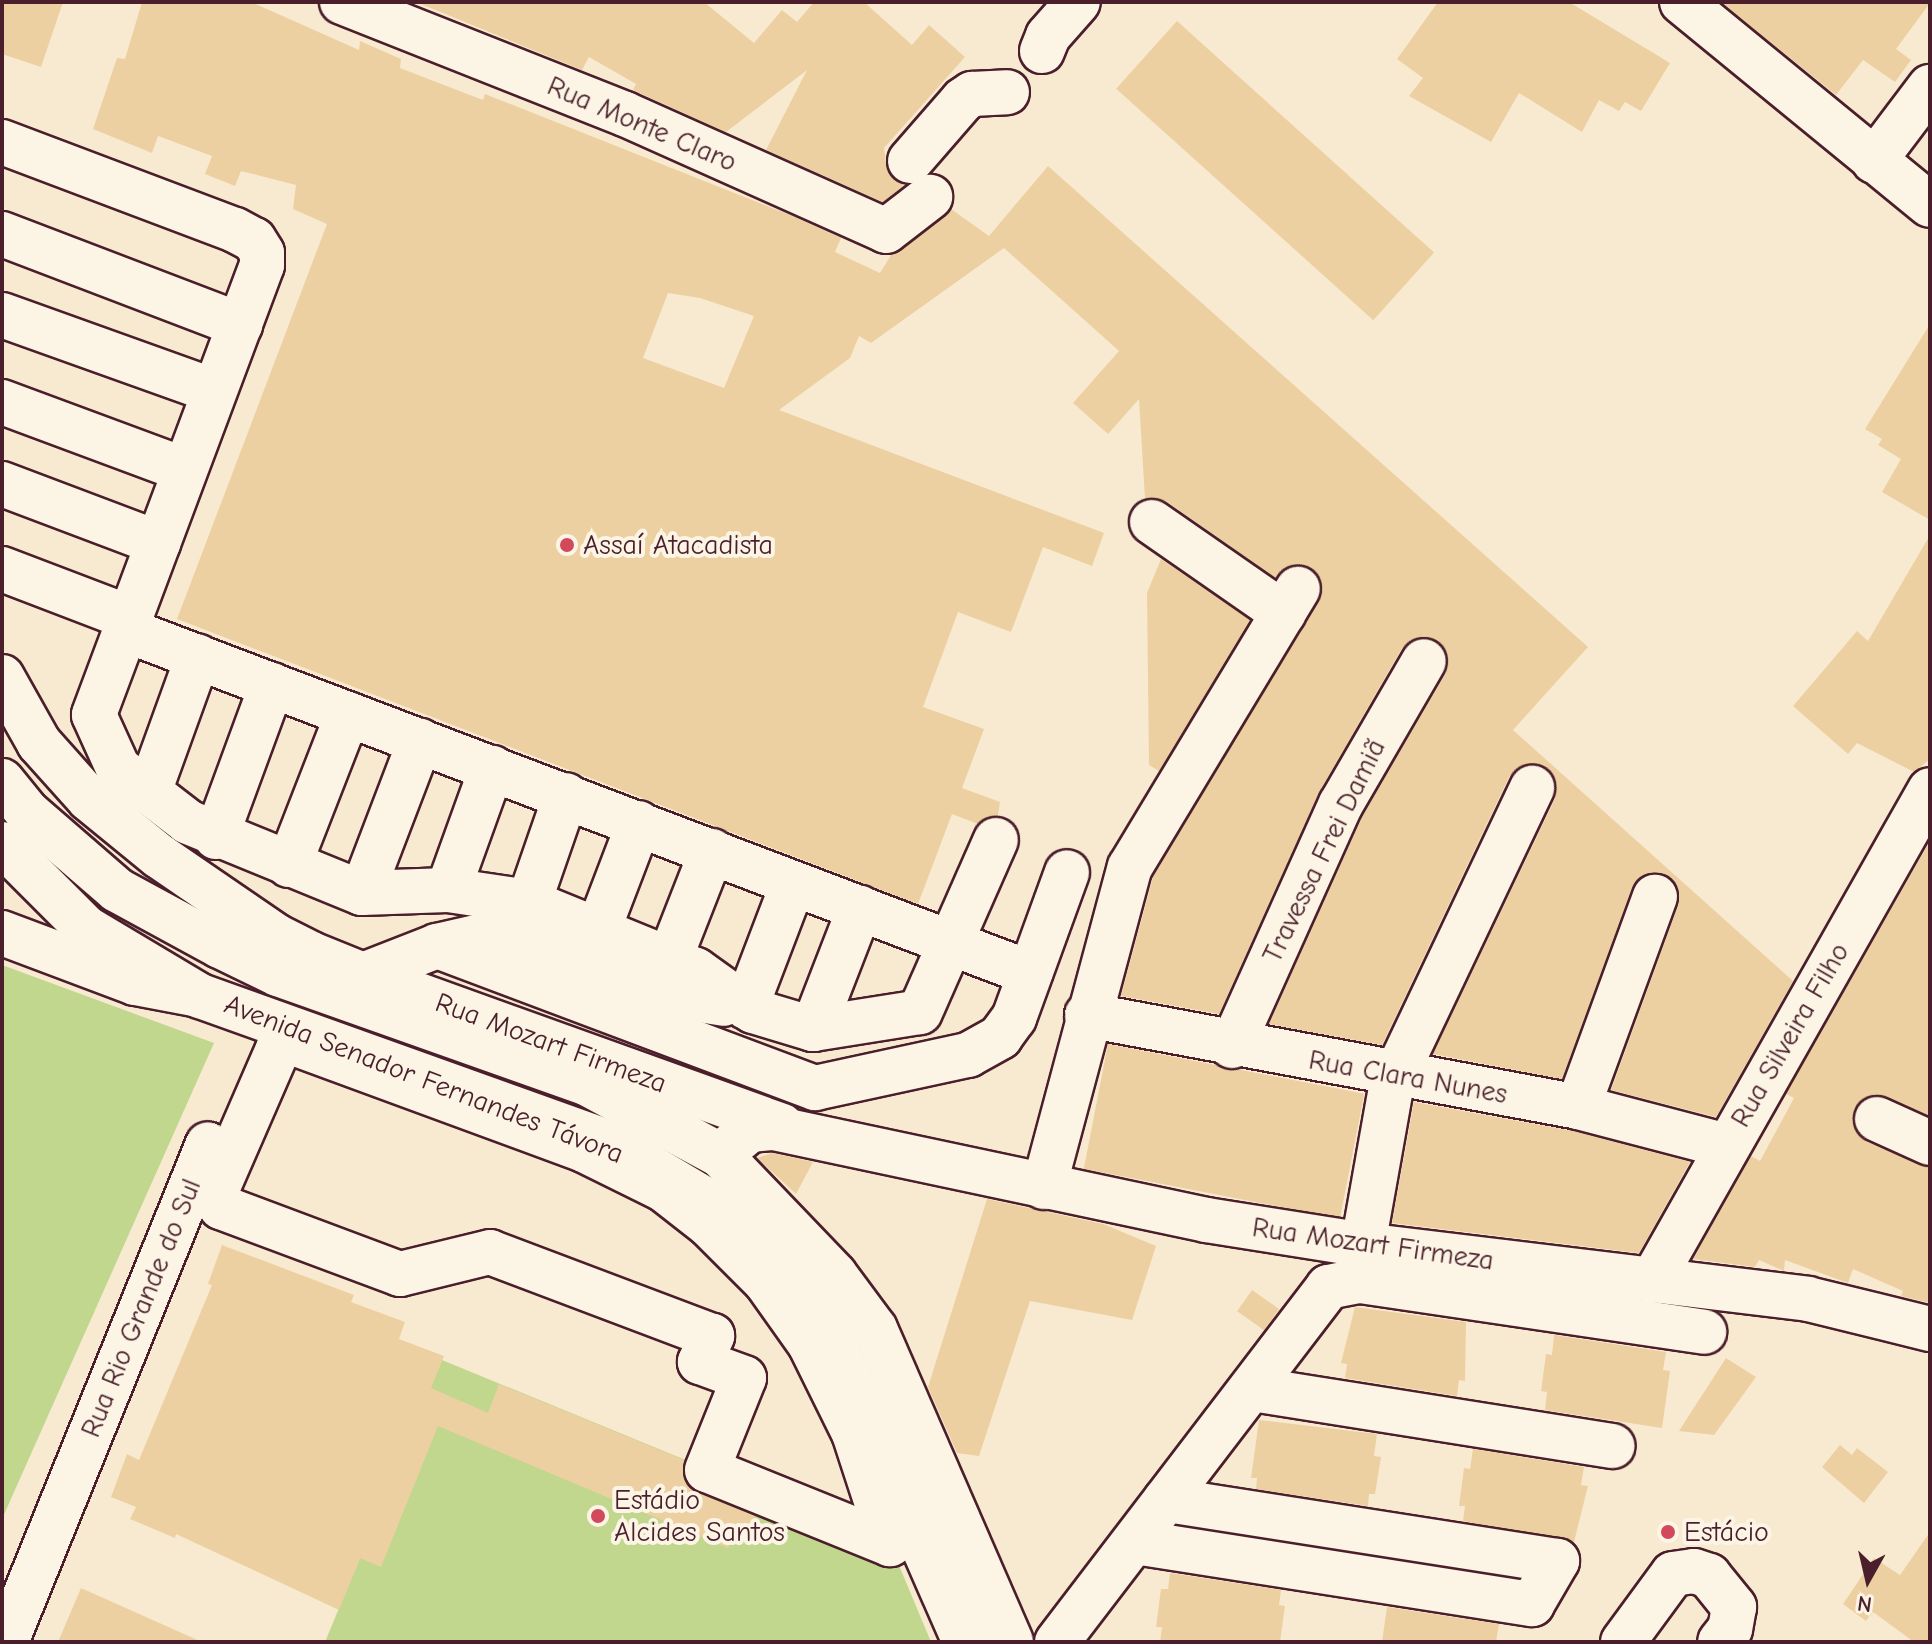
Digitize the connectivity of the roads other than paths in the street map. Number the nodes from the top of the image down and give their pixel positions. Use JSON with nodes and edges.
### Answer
{"nodes":[{"id":1,"x":342,"y":2,"type":"edge"},
{"id":2,"x":1078,"y":2,"type":"edge"},
{"id":3,"x":1682,"y":2,"type":"edge"},
{"id":4,"x":1042,"y":51,"type":"dead end"},
{"id":5,"x":1930,"y":87,"type":"edge"},
{"id":6,"x":1007,"y":92,"type":"dead end"},
{"id":7,"x":2,"y":142,"type":"edge"},
{"id":8,"x":1874,"y":161,"type":"junction"},
{"id":9,"x":1930,"y":205,"type":"edge"},
{"id":10,"x":2,"y":234,"type":"edge"},
{"id":11,"x":2,"y":315,"type":"edge"},
{"id":12,"x":240,"y":325,"type":"junction"},
{"id":13,"x":214,"y":391,"type":"junction"},
{"id":14,"x":2,"y":402,"type":"edge"},
{"id":15,"x":185,"y":470,"type":"junction"},
{"id":16,"x":2,"y":484,"type":"edge"},
{"id":17,"x":1152,"y":522,"type":"dead end"},
{"id":18,"x":158,"y":543,"type":"junction"},
{"id":19,"x":2,"y":569,"type":"edge"},
{"id":20,"x":128,"y":624,"type":"junction"},
{"id":21,"x":198,"y":657,"type":"junction"},
{"id":22,"x":1424,"y":661,"type":"dead end"},
{"id":23,"x":2,"y":677,"type":"edge"},
{"id":24,"x":272,"y":685,"type":"junction"},
{"id":25,"x":348,"y":714,"type":"junction"},
{"id":26,"x":420,"y":741,"type":"junction"},
{"id":27,"x":492,"y":768,"type":"junction"},
{"id":28,"x":2,"y":781,"type":"edge"},
{"id":29,"x":1532,"y":788,"type":"dead end"},
{"id":30,"x":1930,"y":790,"type":"edge"},
{"id":31,"x":149,"y":792,"type":"junction"},
{"id":32,"x":566,"y":795,"type":"junction"},
{"id":33,"x":639,"y":823,"type":"junction"},
{"id":34,"x":1920,"y":835,"type":"edge"},
{"id":35,"x":216,"y":837,"type":"junction"},
{"id":36,"x":996,"y":840,"type":"dead end"},
{"id":37,"x":2,"y":844,"type":"edge"},
{"id":38,"x":712,"y":851,"type":"junction"},
{"id":39,"x":289,"y":865,"type":"junction"},
{"id":40,"x":1067,"y":872,"type":"dead end"},
{"id":41,"x":793,"y":884,"type":"junction"},
{"id":42,"x":448,"y":890,"type":"junction"},
{"id":43,"x":362,"y":893,"type":"junction"},
{"id":44,"x":1655,"y":897,"type":"dead end"},
{"id":45,"x":529,"y":902,"type":"junction"},
{"id":46,"x":860,"y":908,"type":"junction"},
{"id":47,"x":2,"y":923,"type":"edge"},
{"id":48,"x":86,"y":928,"type":"junction"},
{"id":49,"x":599,"y":928,"type":"junction"},
{"id":50,"x":2,"y":933,"type":"edge"},
{"id":51,"x":952,"y":944,"type":"junction"},
{"id":52,"x":437,"y":946,"type":"junction"},
{"id":53,"x":670,"y":958,"type":"junction"},
{"id":54,"x":284,"y":959,"type":"junction"},
{"id":55,"x":1030,"y":973,"type":"junction"},
{"id":56,"x":363,"y":975,"type":"junction"},
{"id":57,"x":200,"y":996,"type":"junction"},
{"id":58,"x":746,"y":1007,"type":"junction"},
{"id":59,"x":1087,"y":1015,"type":"junction"},
{"id":60,"x":260,"y":1016,"type":"junction"},
{"id":61,"x":813,"y":1029,"type":"junction"},
{"id":62,"x":1232,"y":1046,"type":"junction"},
{"id":63,"x":1395,"y":1075,"type":"junction"},
{"id":64,"x":815,"y":1088,"type":"junction"},
{"id":65,"x":1578,"y":1107,"type":"junction"},
{"id":66,"x":1877,"y":1119,"type":"dead end"},
{"id":67,"x":818,"y":1139,"type":"junction"},
{"id":68,"x":1930,"y":1143,"type":"edge"},
{"id":69,"x":1727,"y":1146,"type":"junction"},
{"id":70,"x":720,"y":1155,"type":"junction"},
{"id":71,"x":1044,"y":1187,"type":"junction"},
{"id":72,"x":1363,"y":1245,"type":"junction"},
{"id":73,"x":1505,"y":1262,"type":"junction"},
{"id":74,"x":1652,"y":1281,"type":"junction"},
{"id":75,"x":766,"y":1282,"type":"joint"},
{"id":76,"x":1497,"y":1305,"type":"junction"},
{"id":77,"x":1930,"y":1329,"type":"edge"},
{"id":78,"x":1704,"y":1332,"type":"dead end"},
{"id":79,"x":1252,"y":1389,"type":"junction"},
{"id":80,"x":1613,"y":1446,"type":"dead end"},
{"id":81,"x":1166,"y":1500,"type":"junction"},
{"id":82,"x":1377,"y":1533,"type":"junction"},
{"id":83,"x":1135,"y":1542,"type":"junction"},
{"id":84,"x":1355,"y":1576,"type":"junction"},
{"id":85,"x":12,"y":1598,"type":"edge"},
{"id":86,"x":1074,"y":1635,"type":"edge"},
{"id":87,"x":6,"y":1642,"type":"edge"},
{"id":88,"x":965,"y":1642,"type":"edge"},
{"id":89,"x":1011,"y":1642,"type":"edge"},
{"id":90,"x":1623,"y":1642,"type":"edge"},
{"id":91,"x":1720,"y":1642,"type":"edge"}],
"edges":[{"from":1,"to":6,"type":"street","name":"Rua Monte Claro"},
{"from":2,"to":4,"type":"street"},
{"from":3,"to":8,"type":"street"},
{"from":5,"to":8,"type":"street"},
{"from":7,"to":12,"type":"street"},
{"from":8,"to":9,"type":"street"},
{"from":10,"to":12,"type":"street"},
{"from":11,"to":13,"type":"street"},
{"from":12,"to":13,"type":"street"},
{"from":13,"to":15,"type":"street"},
{"from":14,"to":15,"type":"street"},
{"from":15,"to":18,"type":"street"},
{"from":16,"to":18,"type":"street"},
{"from":17,"to":59,"type":"street"},
{"from":18,"to":20,"type":"street"},
{"from":19,"to":20,"type":"street"},
{"from":20,"to":21,"type":"street"},
{"from":20,"to":31,"type":"street"},
{"from":21,"to":24,"type":"street"},
{"from":21,"to":31,"type":"street"},
{"from":22,"to":62,"type":"street","name":"Travessa Frei Damiã"},
{"from":23,"to":54,"type":"street"},
{"from":24,"to":25,"type":"street"},
{"from":24,"to":35,"type":"street"},
{"from":25,"to":26,"type":"street"},
{"from":25,"to":39,"type":"street"},
{"from":26,"to":27,"type":"street"},
{"from":26,"to":43,"type":"street"},
{"from":27,"to":32,"type":"street"},
{"from":27,"to":42,"type":"street"},
{"from":28,"to":54,"type":"street","name":"Avenida Senador Fernandes Távora"},
{"from":29,"to":63,"type":"street"},
{"from":30,"to":34,"type":"street","name":"Rua Silveira Filho"},
{"from":31,"to":35,"type":"street"},
{"from":32,"to":33,"type":"street"},
{"from":32,"to":45,"type":"street"},
{"from":33,"to":38,"type":"street"},
{"from":33,"to":49,"type":"street"},
{"from":34,"to":69,"type":"street","name":"Rua Silveira Filho"},
{"from":35,"to":39,"type":"street"},
{"from":36,"to":51,"type":"street"},
{"from":37,"to":48,"type":"street","name":"Avenida Senador Fernandes Távora"},
{"from":38,"to":41,"type":"street"},
{"from":38,"to":53,"type":"street"},
{"from":39,"to":43,"type":"street"},
{"from":40,"to":55,"type":"street"},
{"from":41,"to":46,"type":"street"},
{"from":41,"to":58,"type":"street"},
{"from":42,"to":43,"type":"street"},
{"from":42,"to":45,"type":"street"},
{"from":44,"to":65,"type":"street"},
{"from":45,"to":49,"type":"street"},
{"from":46,"to":51,"type":"street"},
{"from":46,"to":61,"type":"street"},
{"from":47,"to":48,"type":"street"},
{"from":48,"to":57,"type":"street","name":"Avenida Senador Fernandes Távora"},
{"from":49,"to":53,"type":"street"},
{"from":50,"to":57,"type":"street"},
{"from":51,"to":55,"type":"street"},
{"from":51,"to":61,"type":"street"},
{"from":52,"to":56,"type":"street"},
{"from":52,"to":58,"type":"street"},
{"from":52,"to":64,"type":"street"},
{"from":53,"to":58,"type":"street"},
{"from":54,"to":56,"type":"street","name":"Rua Mozart Firmeza"},
{"from":54,"to":60,"type":"street","name":"Rua Rio Grande do Sul"},
{"from":54,"to":70,"type":"street","name":"Avenida Senador Fernandes Távora"},
{"from":55,"to":64,"type":"street"},
{"from":56,"to":67,"type":"street","name":"Rua Mozart Firmeza"},
{"from":57,"to":60,"type":"street","name":"Avenida Senador Fernandes Távora"},
{"from":58,"to":61,"type":"street"},
{"from":59,"to":62,"type":"street","name":"Rua Clara Nunes"},
{"from":59,"to":71,"type":"street"},
{"from":60,"to":85,"type":"street","name":"Rua Rio Grande do Sul"},
{"from":60,"to":88,"type":"street","name":"Avenida Senador Fernandes Távora"},
{"from":62,"to":63,"type":"street","name":"Rua Clara Nunes"},
{"from":63,"to":65,"type":"street","name":"Rua Clara Nunes"},
{"from":63,"to":72,"type":"street"},
{"from":64,"to":67,"type":"street"},
{"from":65,"to":69,"type":"street","name":"Rua Clara Nunes"},
{"from":66,"to":68,"type":"street"},
{"from":67,"to":70,"type":"street","name":"Rua Mozart Firmeza"},
{"from":67,"to":71,"type":"street","name":"Rua Mozart Firmeza"},
{"from":69,"to":74,"type":"street","name":"Rua Silveira Filho"},
{"from":70,"to":89,"type":"street","name":"Avenida Senador Fernandes Távora"},
{"from":71,"to":72,"type":"street","name":"Rua Mozart Firmeza"},
{"from":72,"to":73,"type":"street","name":"Rua Mozart Firmeza"},
{"from":73,"to":74,"type":"street","name":"Rua Mozart Firmeza"},
{"from":73,"to":76,"type":"street"},
{"from":74,"to":77,"type":"street","name":"Rua Mozart Firmeza"},
{"from":75,"to":75,"type":"street"},
{"from":76,"to":78,"type":"street"},
{"from":76,"to":79,"type":"street"},
{"from":79,"to":80,"type":"street"},
{"from":79,"to":81,"type":"street"},
{"from":81,"to":82,"type":"street"},
{"from":81,"to":83,"type":"street"},
{"from":82,"to":84,"type":"street"},
{"from":82,"to":84,"type":"street"},
{"from":83,"to":84,"type":"street"},
{"from":83,"to":86,"type":"street"},
{"from":85,"to":87,"type":"street","name":"Rua Rio Grande do Sul"},
{"from":90,"to":91,"type":"street"}]}
